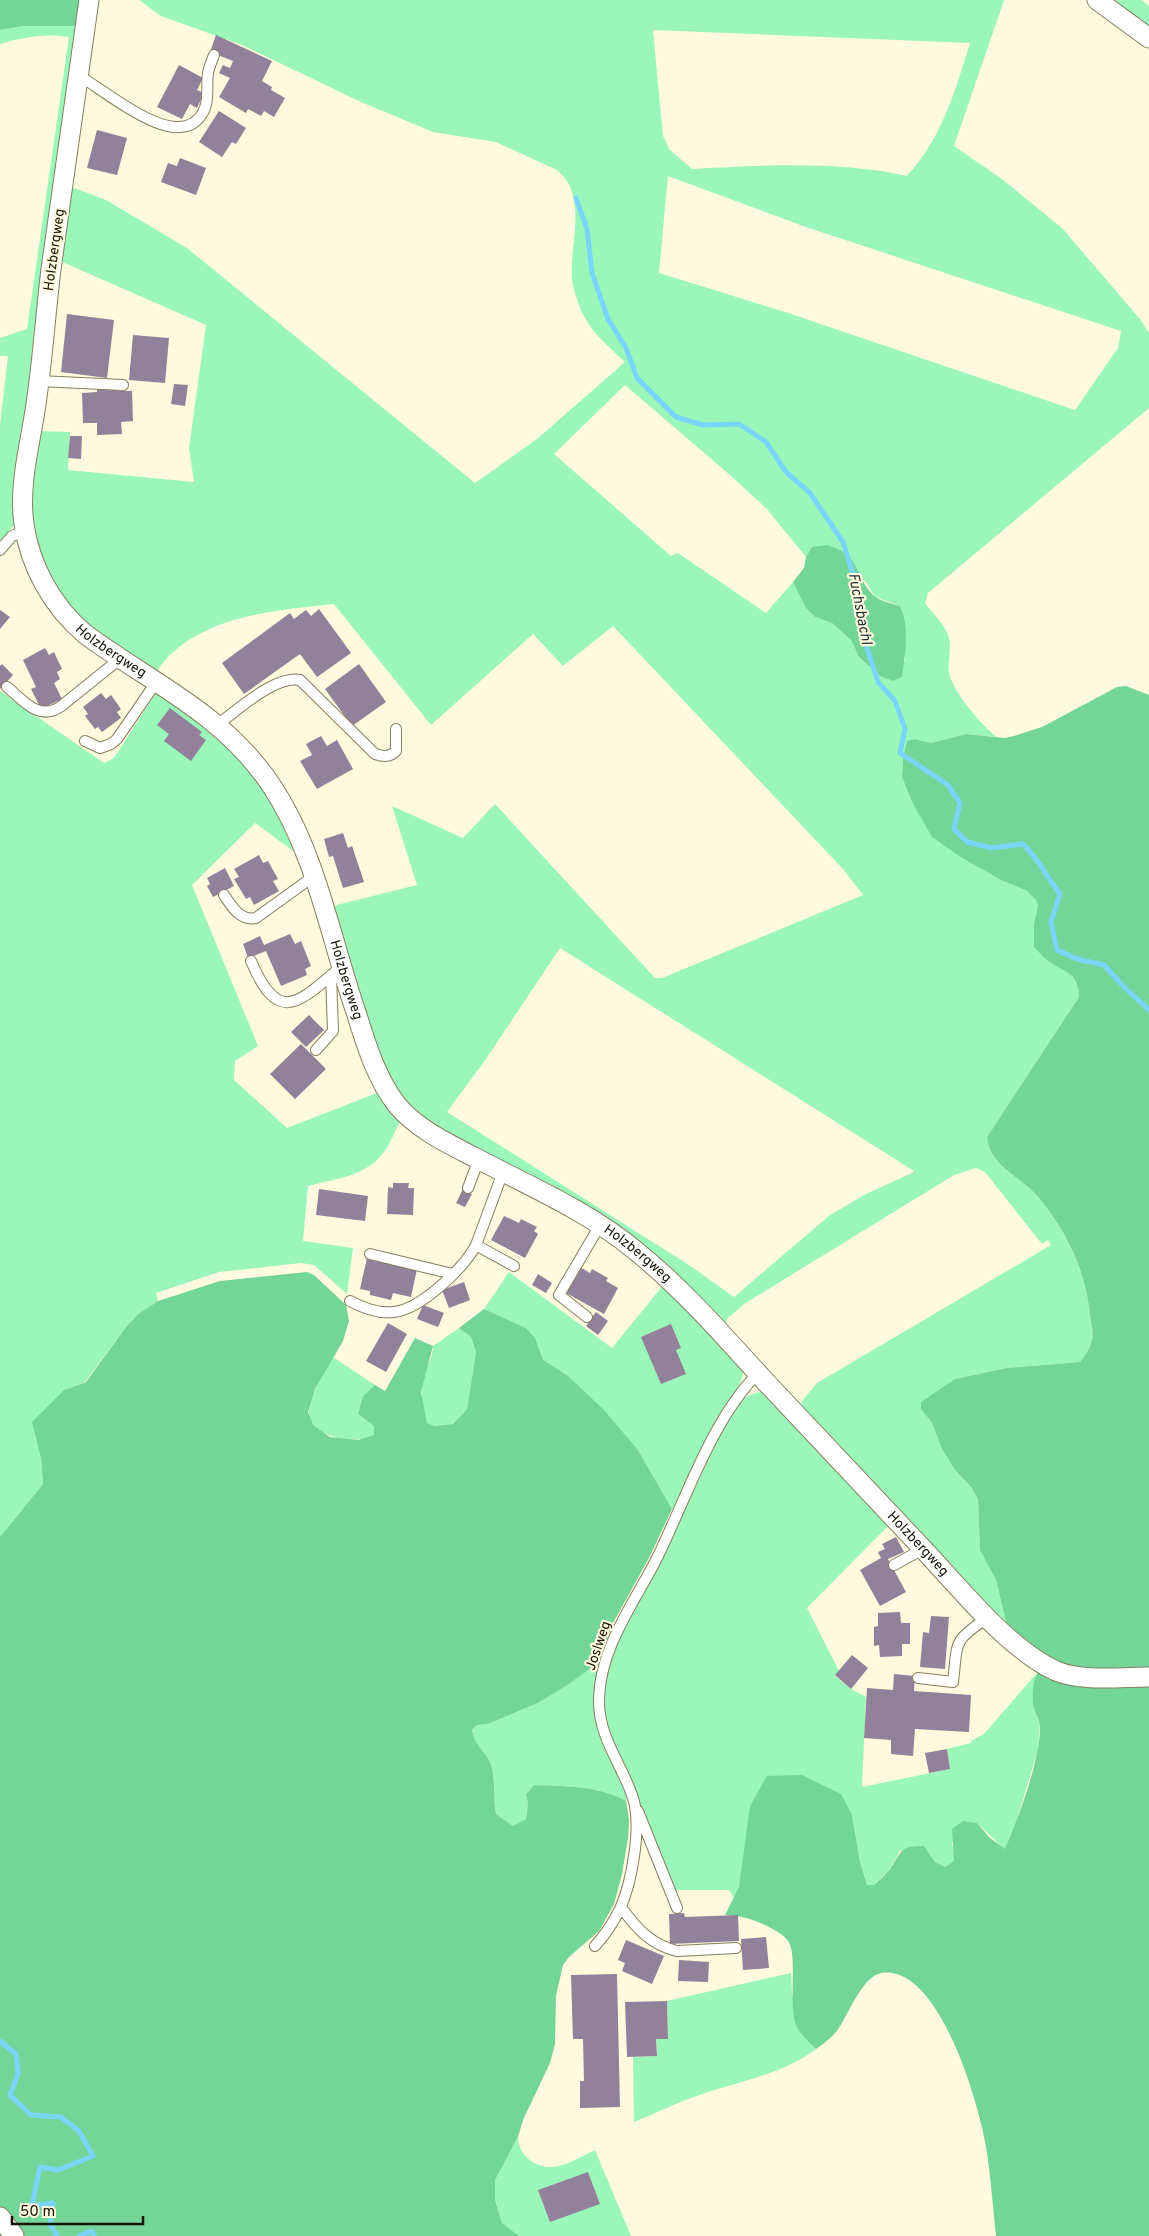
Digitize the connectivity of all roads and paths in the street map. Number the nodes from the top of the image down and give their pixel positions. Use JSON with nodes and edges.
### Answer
{"nodes":[{"id":1,"x":89,"y":0,"type":"edge"},
{"id":2,"x":1096,"y":0,"type":"edge"},
{"id":3,"x":1149,"y":38,"type":"edge"},
{"id":4,"x":214,"y":55,"type":"dead end"},
{"id":5,"x":79,"y":76,"type":"junction"},
{"id":6,"x":39,"y":381,"type":"junction"},
{"id":7,"x":123,"y":384,"type":"dead end"},
{"id":8,"x":25,"y":531,"type":"junction"},
{"id":9,"x":0,"y":550,"type":"edge"},
{"id":10,"x":121,"y":658,"type":"junction"},
{"id":11,"x":157,"y":681,"type":"junction"},
{"id":12,"x":7,"y":686,"type":"dead end"},
{"id":13,"x":218,"y":724,"type":"junction"},
{"id":14,"x":396,"y":729,"type":"dead end"},
{"id":15,"x":85,"y":741,"type":"dead end"},
{"id":16,"x":314,"y":876,"type":"junction"},
{"id":17,"x":224,"y":895,"type":"dead end"},
{"id":18,"x":250,"y":961,"type":"dead end"},
{"id":19,"x":336,"y":971,"type":"junction"},
{"id":20,"x":316,"y":1050,"type":"dead end"},
{"id":21,"x":479,"y":1160,"type":"junction"},
{"id":22,"x":503,"y":1172,"type":"junction"},
{"id":23,"x":468,"y":1188,"type":"dead end"},
{"id":24,"x":600,"y":1225,"type":"junction"},
{"id":25,"x":476,"y":1245,"type":"junction"},
{"id":26,"x":370,"y":1254,"type":"dead end"},
{"id":27,"x":514,"y":1266,"type":"dead end"},
{"id":28,"x":453,"y":1274,"type":"junction"},
{"id":29,"x":350,"y":1301,"type":"dead end"},
{"id":30,"x":586,"y":1317,"type":"dead end"},
{"id":31,"x":758,"y":1374,"type":"junction"},
{"id":32,"x":923,"y":1549,"type":"junction"},
{"id":33,"x":894,"y":1565,"type":"dead end"},
{"id":34,"x":987,"y":1618,"type":"junction"},
{"id":35,"x":1149,"y":1677,"type":"edge"},
{"id":36,"x":918,"y":1678,"type":"dead end"},
{"id":37,"x":633,"y":1799,"type":"junction"},
{"id":38,"x":621,"y":1906,"type":"junction"},
{"id":39,"x":678,"y":1908,"type":"dead end"},
{"id":40,"x":594,"y":1946,"type":"dead end"},
{"id":41,"x":736,"y":1948,"type":"dead end"},
{"id":42,"x":0,"y":2217,"type":"edge"},
{"id":43,"x":14,"y":2236,"type":"edge"}],
"edges":[{"from":1,"to":5,"type":"street","name":"Holzbergweg"},
{"from":2,"to":3,"type":"street"},
{"from":4,"to":5,"type":"lane"},
{"from":5,"to":6,"type":"street","name":"Holzbergweg"},
{"from":6,"to":7,"type":"lane"},
{"from":6,"to":8,"type":"street","name":"Holzbergweg"},
{"from":8,"to":9,"type":"lane"},
{"from":8,"to":10,"type":"street","name":"Holzbergweg"},
{"from":10,"to":11,"type":"street","name":"Holzbergweg"},
{"from":10,"to":12,"type":"lane"},
{"from":11,"to":13,"type":"street","name":"Holzbergweg"},
{"from":11,"to":15,"type":"lane"},
{"from":13,"to":14,"type":"lane"},
{"from":13,"to":16,"type":"street","name":"Holzbergweg"},
{"from":16,"to":17,"type":"lane"},
{"from":16,"to":19,"type":"street","name":"Holzbergweg"},
{"from":18,"to":19,"type":"lane"},
{"from":19,"to":20,"type":"lane"},
{"from":19,"to":21,"type":"street","name":"Holzbergweg"},
{"from":21,"to":22,"type":"street","name":"Holzbergweg"},
{"from":21,"to":23,"type":"lane"},
{"from":22,"to":24,"type":"street","name":"Holzbergweg"},
{"from":22,"to":25,"type":"lane"},
{"from":24,"to":30,"type":"lane"},
{"from":24,"to":31,"type":"street","name":"Holzbergweg"},
{"from":25,"to":27,"type":"lane"},
{"from":25,"to":28,"type":"lane"},
{"from":26,"to":28,"type":"lane"},
{"from":28,"to":29,"type":"lane"},
{"from":31,"to":32,"type":"street","name":"Holzbergweg"},
{"from":31,"to":37,"type":"lane","name":"Joslweg"},
{"from":32,"to":33,"type":"lane"},
{"from":32,"to":34,"type":"street","name":"Holzbergweg"},
{"from":34,"to":35,"type":"street","name":"Holzbergweg"},
{"from":34,"to":36,"type":"lane"},
{"from":37,"to":38,"type":"lane","name":"Joslweg"},
{"from":37,"to":39,"type":"lane"},
{"from":38,"to":40,"type":"lane","name":"Joslweg"},
{"from":38,"to":41,"type":"lane"},
{"from":42,"to":43,"type":"street"}]}
